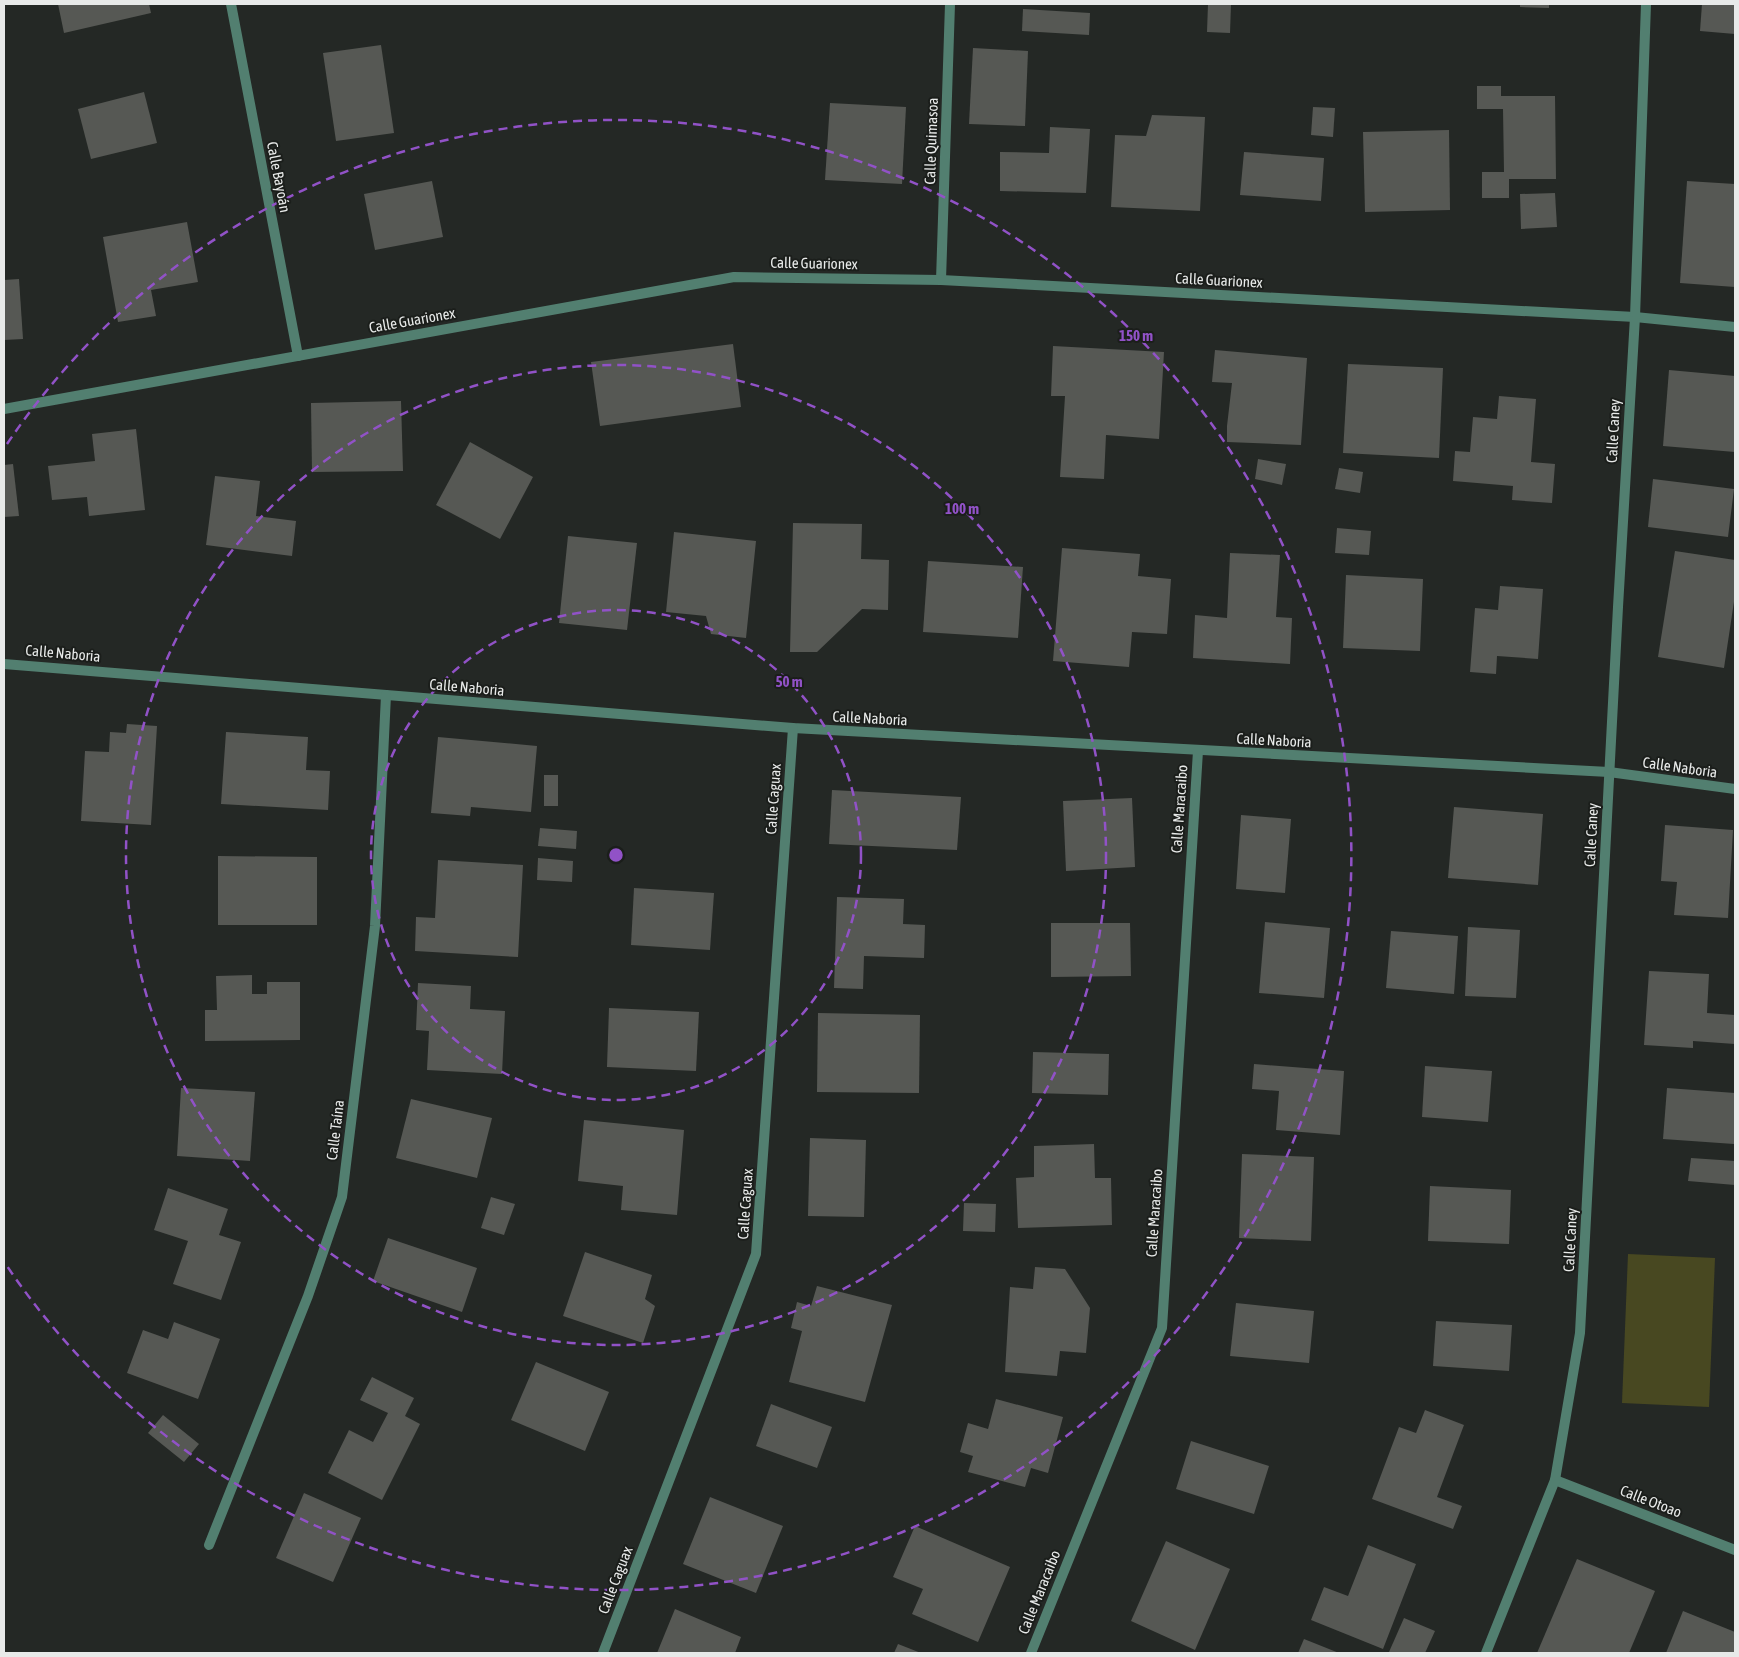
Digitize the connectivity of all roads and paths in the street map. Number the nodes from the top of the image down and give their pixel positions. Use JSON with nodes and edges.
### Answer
{"nodes":[{"id":1,"x":231,"y":4,"type":"edge"},
{"id":2,"x":950,"y":4,"type":"edge"},
{"id":3,"x":1646,"y":4,"type":"edge"},
{"id":4,"x":941,"y":280,"type":"junction"},
{"id":5,"x":1635,"y":317,"type":"junction"},
{"id":6,"x":1735,"y":327,"type":"edge"},
{"id":7,"x":298,"y":356,"type":"junction"},
{"id":8,"x":4,"y":409,"type":"edge"},
{"id":9,"x":4,"y":664,"type":"edge"},
{"id":10,"x":386,"y":695,"type":"junction"},
{"id":11,"x":793,"y":728,"type":"junction"},
{"id":12,"x":1198,"y":751,"type":"junction"},
{"id":13,"x":1609,"y":772,"type":"junction"},
{"id":14,"x":1735,"y":789,"type":"edge"},
{"id":15,"x":1555,"y":1480,"type":"junction"},
{"id":16,"x":210,"y":1546,"type":"dead end"},
{"id":17,"x":1735,"y":1550,"type":"edge"},
{"id":18,"x":603,"y":1653,"type":"edge"},
{"id":19,"x":1031,"y":1653,"type":"edge"},
{"id":20,"x":1486,"y":1653,"type":"edge"}],
"edges":[{"from":1,"to":7,"type":"street","name":"Calle Bayoán"},
{"from":2,"to":4,"type":"street","name":"Calle Quimasoa"},
{"from":3,"to":5,"type":"street","name":"Calle Caney"},
{"from":4,"to":5,"type":"street","name":"Calle Guarionex"},
{"from":4,"to":7,"type":"street","name":"Calle Guarionex"},
{"from":5,"to":6,"type":"street","name":"Calle Guarionex"},
{"from":5,"to":13,"type":"street","name":"Calle Caney"},
{"from":7,"to":8,"type":"street","name":"Calle Guarionex"},
{"from":9,"to":10,"type":"street","name":"Calle Naboria"},
{"from":10,"to":11,"type":"street","name":"Calle Naboria"},
{"from":10,"to":16,"type":"street","name":"Calle Taína"},
{"from":11,"to":12,"type":"street","name":"Calle Naboria"},
{"from":11,"to":18,"type":"street","name":"Calle Caguax"},
{"from":12,"to":13,"type":"street","name":"Calle Naboria"},
{"from":12,"to":19,"type":"street","name":"Calle Maracaibo"},
{"from":13,"to":14,"type":"street","name":"Calle Naboria"},
{"from":13,"to":15,"type":"street","name":"Calle Caney"},
{"from":15,"to":17,"type":"street","name":"Calle Otoao"},
{"from":15,"to":20,"type":"street","name":"Calle Caney"}]}
